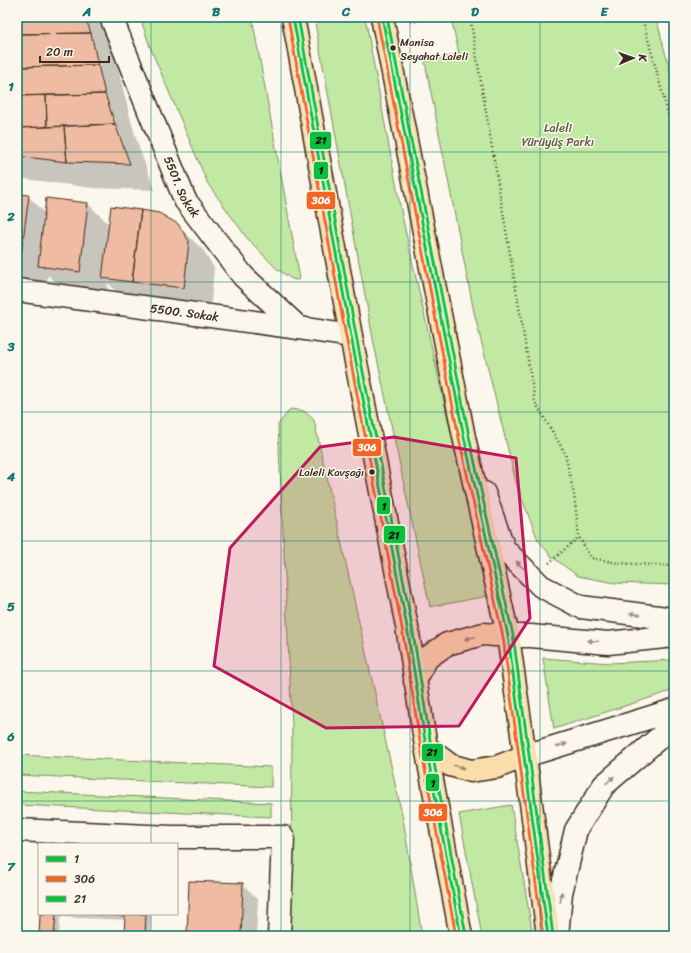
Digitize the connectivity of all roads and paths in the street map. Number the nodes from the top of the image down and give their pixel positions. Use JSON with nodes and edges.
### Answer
{"nodes":[{"id":1,"x":111,"y":17,"type":"edge"},
{"id":2,"x":293,"y":17,"type":"edge"},
{"id":3,"x":382,"y":17,"type":"edge"},
{"id":4,"x":435,"y":17,"type":"edge"},
{"id":5,"x":470,"y":17,"type":"edge"},
{"id":6,"x":642,"y":17,"type":"edge"},
{"id":7,"x":411,"y":22,"type":"dead end"},
{"id":8,"x":674,"y":136,"type":"edge"},
{"id":9,"x":17,"y":290,"type":"edge"},
{"id":10,"x":299,"y":328,"type":"junction"},
{"id":11,"x":351,"y":336,"type":"junction"},
{"id":12,"x":464,"y":437,"type":"junction"},
{"id":13,"x":579,"y":537,"type":"junction"},
{"id":14,"x":549,"y":563,"type":"dead end"},
{"id":15,"x":674,"y":566,"type":"edge"},
{"id":16,"x":674,"y":619,"type":"edge"},
{"id":17,"x":508,"y":636,"type":"junction"},
{"id":18,"x":674,"y":636,"type":"edge"},
{"id":19,"x":415,"y":681,"type":"junction"},
{"id":20,"x":674,"y":710,"type":"edge"},
{"id":21,"x":674,"y":724,"type":"edge"},
{"id":22,"x":426,"y":747,"type":"junction"},
{"id":23,"x":525,"y":756,"type":"junction"},
{"id":24,"x":17,"y":830,"type":"edge"},
{"id":25,"x":279,"y":936,"type":"edge"},
{"id":26,"x":461,"y":936,"type":"edge"},
{"id":27,"x":548,"y":936,"type":"edge"},
{"id":28,"x":557,"y":936,"type":"edge"}],
"edges":[{"from":1,"to":10,"type":"street","name":"5501. Sokak"},
{"from":2,"to":11,"type":"highway"},
{"from":3,"to":12,"type":"highway"},
{"from":4,"to":7,"type":"path"},
{"from":5,"to":13,"type":"path"},
{"from":6,"to":8,"type":"path"},
{"from":9,"to":10,"type":"street","name":"5500. Sokak"},
{"from":10,"to":11,"type":"street","name":"5500. Sokak"},
{"from":11,"to":19,"type":"highway"},
{"from":16,"to":12,"type":"street","one_way":true},
{"from":12,"to":17,"type":"highway"},
{"from":13,"to":14,"type":"path"},
{"from":13,"to":15,"type":"path"},
{"from":18,"to":17,"type":"street","one_way":true},
{"from":17,"to":19,"type":"highway","one_way":true},
{"from":17,"to":23,"type":"highway"},
{"from":19,"to":22,"type":"highway"},
{"from":23,"to":20,"type":"street","one_way":true},
{"from":28,"to":21,"type":"street","one_way":true},
{"from":22,"to":23,"type":"highway","one_way":true},
{"from":22,"to":26,"type":"highway"},
{"from":23,"to":27,"type":"highway"},
{"from":24,"to":25,"type":"street"}]}
